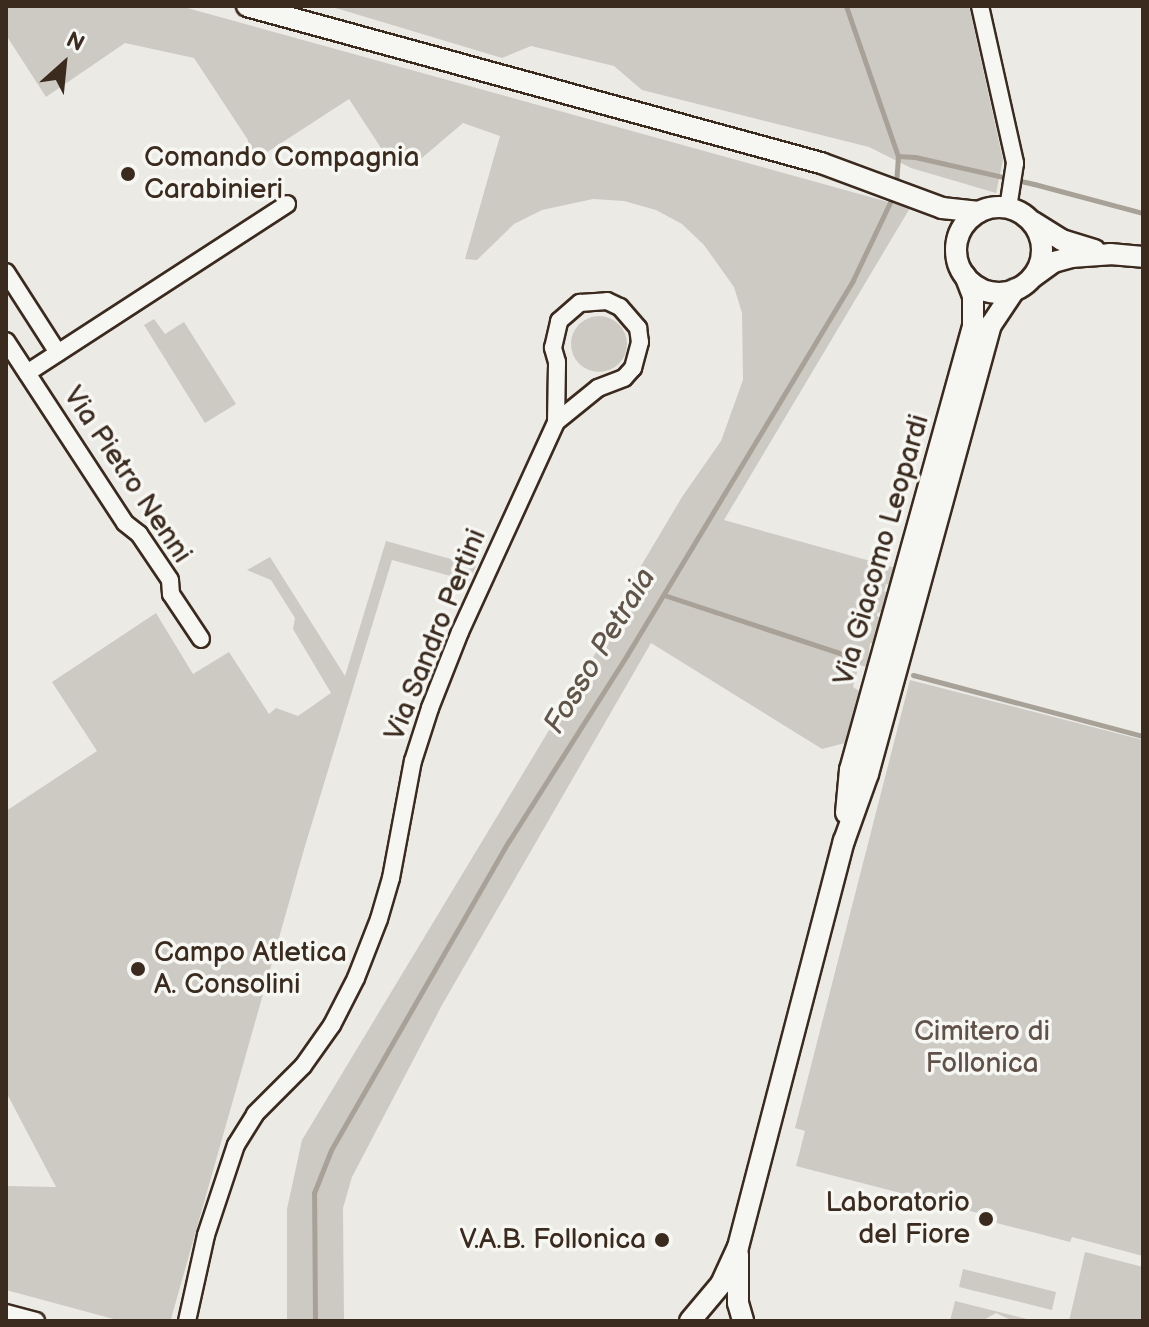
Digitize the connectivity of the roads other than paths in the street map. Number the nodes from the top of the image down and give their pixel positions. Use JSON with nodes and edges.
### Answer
{"nodes":[{"id":1,"x":247,"y":6,"type":"edge"},
{"id":2,"x":980,"y":6,"type":"edge"},
{"id":3,"x":913,"y":197,"type":"junction"},
{"id":4,"x":1010,"y":201,"type":"junction"},
{"id":5,"x":287,"y":204,"type":"dead end"},
{"id":6,"x":979,"y":212,"type":"junction"},
{"id":7,"x":1030,"y":220,"type":"junction"},
{"id":8,"x":956,"y":251,"type":"junction"},
{"id":9,"x":1110,"y":254,"type":"junction"},
{"id":10,"x":1143,"y":257,"type":"edge"},
{"id":11,"x":6,"y":272,"type":"edge"},
{"id":12,"x":965,"y":275,"type":"junction"},
{"id":13,"x":1024,"y":284,"type":"junction"},
{"id":14,"x":6,"y":341,"type":"edge"},
{"id":15,"x":58,"y":353,"type":"junction"},
{"id":16,"x":27,"y":373,"type":"junction"},
{"id":17,"x":556,"y":422,"type":"junction"},
{"id":18,"x":201,"y":639,"type":"dead end"},
{"id":19,"x":844,"y":841,"type":"junction"},
{"id":20,"x":738,"y":1247,"type":"junction"},
{"id":21,"x":189,"y":1302,"type":"junction"},
{"id":22,"x":6,"y":1313,"type":"edge"},
{"id":23,"x":36,"y":1321,"type":"edge"},
{"id":24,"x":187,"y":1321,"type":"edge"},
{"id":25,"x":194,"y":1321,"type":"edge"},
{"id":26,"x":690,"y":1321,"type":"edge"},
{"id":27,"x":743,"y":1321,"type":"edge"}],
"edges":[{"from":1,"to":3,"type":"main road"},
{"from":2,"to":4,"type":"street"},
{"from":3,"to":6,"type":"main road"},
{"from":3,"to":8,"type":"main road"},
{"from":4,"to":6,"type":"main road"},
{"from":4,"to":7,"type":"main road"},
{"from":5,"to":15,"type":"street"},
{"from":6,"to":8,"type":"main road"},
{"from":7,"to":9,"type":"main road"},
{"from":7,"to":13,"type":"main road"},
{"from":8,"to":12,"type":"main road"},
{"from":9,"to":10,"type":"main road"},
{"from":9,"to":13,"type":"main road"},
{"from":11,"to":15,"type":"street","name":"Via Pietro Nenni"},
{"from":12,"to":13,"type":"main road"},
{"from":12,"to":19,"type":"main road","name":"Via Giacomo Leopardi"},
{"from":13,"to":19,"type":"main road","name":"Via Giacomo Leopardi"},
{"from":14,"to":16,"type":"street","name":"Via Pietro Nenni"},
{"from":15,"to":16,"type":"street"},
{"from":16,"to":18,"type":"street","name":"Via Pietro Nenni"},
{"from":17,"to":17,"type":"street","name":"Via Sandro Pertini"},
{"from":17,"to":21,"type":"street","name":"Via Sandro Pertini"},
{"from":19,"to":20,"type":"main road","name":"Via Giacomo Leopardi"},
{"from":20,"to":26,"type":"main road","name":"Via Giacomo Leopardi"},
{"from":20,"to":27,"type":"main road","name":"Via Giacomo Leopardi"},
{"from":21,"to":24,"type":"street","name":"Via Sandro Pertini"},
{"from":21,"to":25,"type":"street","name":"Via Sandro Pertini"},
{"from":22,"to":23,"type":"street"}]}
